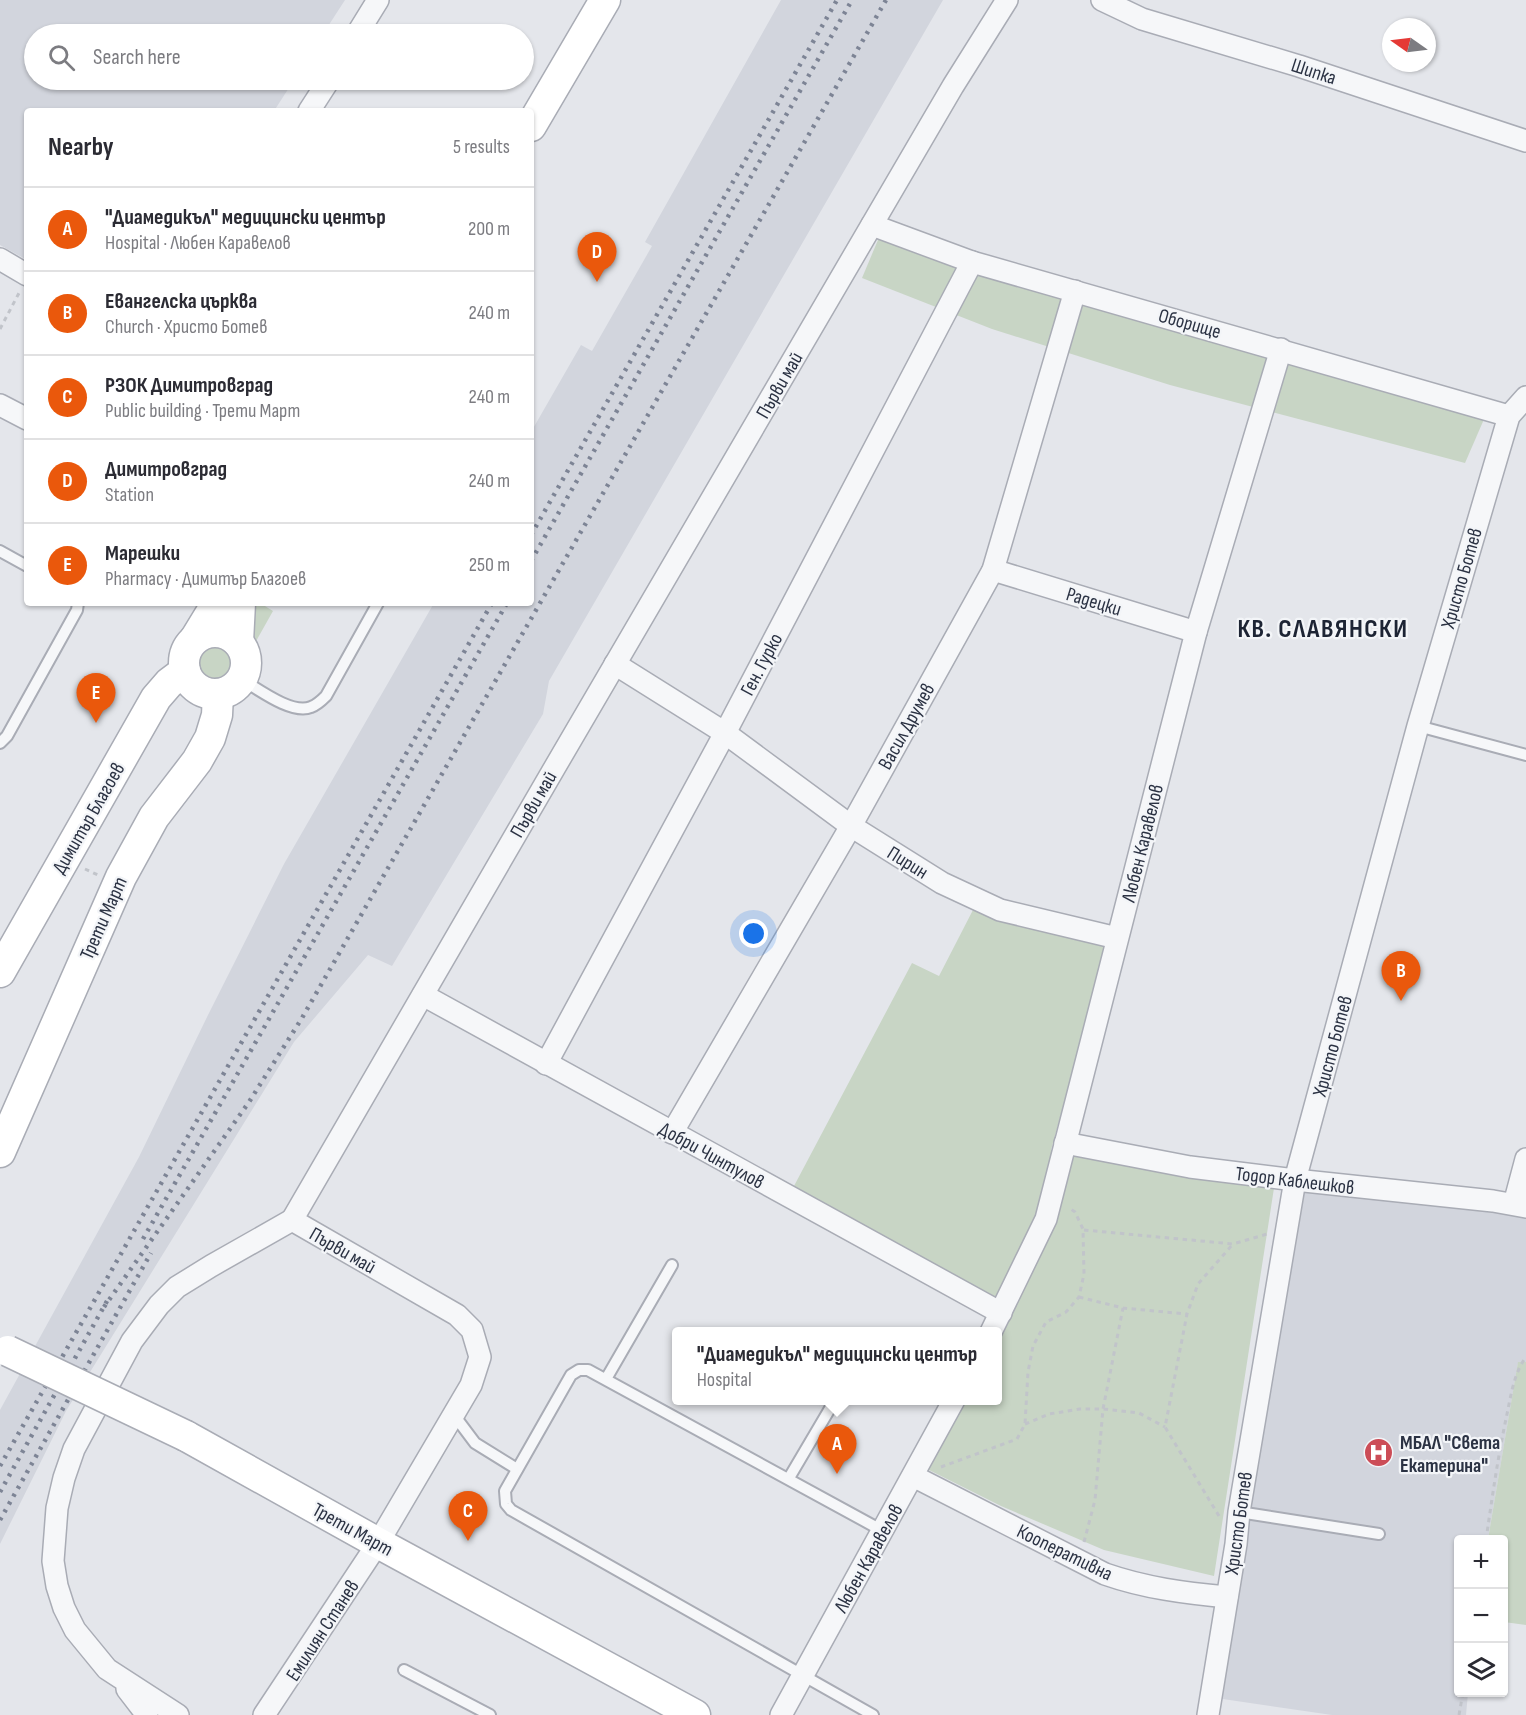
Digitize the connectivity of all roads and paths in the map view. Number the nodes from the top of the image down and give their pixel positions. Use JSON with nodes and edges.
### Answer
{"nodes":[{"id":1,"x":378,"y":0,"type":"edge"},
{"id":2,"x":605,"y":0,"type":"edge"},
{"id":3,"x":1007,"y":0,"type":"edge"},
{"id":4,"x":1102,"y":0,"type":"edge"},
{"id":5,"x":363,"y":24,"type":"edge"},
{"id":6,"x":323,"y":90,"type":"edge"},
{"id":7,"x":311,"y":108,"type":"edge"},
{"id":8,"x":534,"y":121,"type":"edge"},
{"id":9,"x":1526,"y":141,"type":"edge"},
{"id":10,"x":872,"y":225,"type":"junction"},
{"id":11,"x":0,"y":259,"type":"edge"},
{"id":12,"x":972,"y":262,"type":"junction"},
{"id":13,"x":24,"y":282,"type":"edge"},
{"id":14,"x":1075,"y":291,"type":"junction"},
{"id":15,"x":0,"y":329,"type":"edge"},
{"id":16,"x":1281,"y":349,"type":"junction"},
{"id":17,"x":1526,"y":397,"type":"edge"},
{"id":18,"x":0,"y":405,"type":"edge"},
{"id":19,"x":1509,"y":416,"type":"junction"},
{"id":20,"x":24,"y":417,"type":"edge"},
{"id":21,"x":0,"y":551,"type":"edge"},
{"id":22,"x":24,"y":564,"type":"edge"},
{"id":23,"x":993,"y":570,"type":"junction"},
{"id":24,"x":78,"y":606,"type":"edge"},
{"id":25,"x":216,"y":606,"type":"edge"},
{"id":26,"x":240,"y":606,"type":"edge"},
{"id":27,"x":376,"y":606,"type":"edge"},
{"id":28,"x":1196,"y":632,"type":"junction"},
{"id":29,"x":195,"y":639,"type":"junction"},
{"id":30,"x":238,"y":642,"type":"junction"},
{"id":31,"x":615,"y":664,"type":"junction"},
{"id":32,"x":185,"y":670,"type":"junction"},
{"id":33,"x":230,"y":687,"type":"junction"},
{"id":34,"x":1418,"y":726,"type":"junction"},
{"id":35,"x":725,"y":733,"type":"junction"},
{"id":36,"x":0,"y":743,"type":"edge"},
{"id":37,"x":1526,"y":755,"type":"edge"},
{"id":38,"x":851,"y":826,"type":"junction"},
{"id":39,"x":64,"y":861,"type":"junction"},
{"id":40,"x":118,"y":883,"type":"junction"},
{"id":41,"x":1117,"y":939,"type":"junction"},
{"id":42,"x":0,"y":972,"type":"edge"},
{"id":43,"x":423,"y":995,"type":"junction"},
{"id":44,"x":546,"y":1064,"type":"junction"},
{"id":45,"x":672,"y":1133,"type":"junction"},
{"id":46,"x":1065,"y":1143,"type":"junction"},
{"id":47,"x":0,"y":1152,"type":"edge"},
{"id":48,"x":1526,"y":1159,"type":"edge"},
{"id":49,"x":1294,"y":1180,"type":"junction"},
{"id":50,"x":1052,"y":1196,"type":"junction"},
{"id":51,"x":1520,"y":1205,"type":"edge"},
{"id":52,"x":291,"y":1220,"type":"junction"},
{"id":53,"x":1286,"y":1228,"type":"junction"},
{"id":54,"x":1083,"y":1230,"type":"junction"},
{"id":55,"x":1233,"y":1244,"type":"junction"},
{"id":56,"x":672,"y":1265,"type":"dead end"},
{"id":57,"x":1079,"y":1297,"type":"junction"},
{"id":58,"x":1123,"y":1308,"type":"junction"},
{"id":59,"x":1186,"y":1314,"type":"junction"},
{"id":60,"x":996,"y":1322,"type":"edge"},
{"id":61,"x":3,"y":1349,"type":"edge"},
{"id":62,"x":1526,"y":1357,"type":"edge"},
{"id":63,"x":606,"y":1379,"type":"junction"},
{"id":64,"x":833,"y":1405,"type":"edge"},
{"id":65,"x":952,"y":1405,"type":"edge"},
{"id":66,"x":1103,"y":1409,"type":"junction"},
{"id":67,"x":454,"y":1415,"type":"junction"},
{"id":68,"x":1025,"y":1424,"type":"junction"},
{"id":69,"x":1165,"y":1427,"type":"junction"},
{"id":70,"x":517,"y":1469,"type":"junction"},
{"id":71,"x":914,"y":1476,"type":"junction"},
{"id":72,"x":789,"y":1478,"type":"junction"},
{"id":73,"x":1239,"y":1512,"type":"junction"},
{"id":74,"x":883,"y":1531,"type":"junction"},
{"id":75,"x":1379,"y":1534,"type":"dead end"},
{"id":76,"x":1487,"y":1535,"type":"edge"},
{"id":77,"x":378,"y":1543,"type":"junction"},
{"id":78,"x":1236,"y":1544,"type":"junction"},
{"id":79,"x":1080,"y":1561,"type":"junction"},
{"id":80,"x":1227,"y":1598,"type":"junction"},
{"id":81,"x":107,"y":1669,"type":"junction"},
{"id":82,"x":404,"y":1670,"type":"dead end"},
{"id":83,"x":803,"y":1676,"type":"junction"},
{"id":84,"x":1462,"y":1697,"type":"edge"},
{"id":85,"x":147,"y":1715,"type":"edge"},
{"id":86,"x":178,"y":1715,"type":"edge"},
{"id":87,"x":264,"y":1715,"type":"edge"},
{"id":88,"x":490,"y":1715,"type":"edge"},
{"id":89,"x":695,"y":1715,"type":"edge"},
{"id":90,"x":782,"y":1715,"type":"edge"},
{"id":91,"x":873,"y":1715,"type":"edge"},
{"id":92,"x":1208,"y":1715,"type":"edge"},
{"id":93,"x":1212,"y":1715,"type":"edge"},
{"id":94,"x":1459,"y":1715,"type":"edge"}],
"edges":[{"from":1,"to":5,"type":"street"},
{"from":2,"to":8,"type":"street"},
{"from":3,"to":10,"type":"street","name":"Първи май"},
{"from":4,"to":9,"type":"street","name":"Шипка"},
{"from":6,"to":7,"type":"street"},
{"from":10,"to":12,"type":"street","name":"Оборище"},
{"from":10,"to":31,"type":"street","name":"Първи май"},
{"from":11,"to":13,"type":"street"},
{"from":12,"to":14,"type":"street","name":"Оборище"},
{"from":12,"to":35,"type":"street","name":"Ген. Гурко"},
{"from":13,"to":15,"type":"path"},
{"from":14,"to":16,"type":"street","name":"Оборище"},
{"from":14,"to":23,"type":"street","name":"Васил Друмев"},
{"from":16,"to":19,"type":"street","name":"Оборище"},
{"from":16,"to":28,"type":"street","name":"Любен Каравелов"},
{"from":17,"to":19,"type":"street","name":"Христо Ботев"},
{"from":18,"to":20,"type":"street"},
{"from":19,"to":34,"type":"street","name":"Христо Ботев"},
{"from":21,"to":22,"type":"lane"},
{"from":23,"to":28,"type":"street","name":"Радецки"},
{"from":23,"to":38,"type":"street","name":"Васил Друмев"},
{"from":24,"to":36,"type":"lane"},
{"from":25,"to":29,"type":"street"},
{"from":26,"to":30,"type":"street"},
{"from":27,"to":33,"type":"lane"},
{"from":28,"to":41,"type":"street","name":"Любен Каравелов"},
{"from":29,"to":30,"type":"street"},
{"from":29,"to":32,"type":"street"},
{"from":30,"to":33,"type":"street"},
{"from":31,"to":35,"type":"street","name":"Пирин"},
{"from":31,"to":43,"type":"street","name":"Първи май"},
{"from":32,"to":33,"type":"street"},
{"from":32,"to":39,"type":"street","name":"Димитър Благоев"},
{"from":33,"to":40,"type":"street","name":"Трети Март"},
{"from":34,"to":37,"type":"lane"},
{"from":34,"to":49,"type":"street","name":"Христо Ботев"},
{"from":35,"to":38,"type":"street","name":"Пирин"},
{"from":35,"to":44,"type":"street","name":"Ген. Гурко"},
{"from":38,"to":41,"type":"street","name":"Пирин"},
{"from":38,"to":45,"type":"street","name":"Васил Друмев"},
{"from":39,"to":40,"type":"path"},
{"from":39,"to":42,"type":"street","name":"Димитър Благоев"},
{"from":40,"to":47,"type":"street","name":"Трети Март"},
{"from":41,"to":46,"type":"street","name":"Любен Каравелов"},
{"from":43,"to":44,"type":"street","name":"Добри Чинтулов"},
{"from":43,"to":52,"type":"street","name":"Първи май"},
{"from":44,"to":45,"type":"street","name":"Добри Чинтулов"},
{"from":45,"to":60,"type":"street","name":"Добри Чинтулов"},
{"from":46,"to":49,"type":"street","name":"Тодор Каблешков"},
{"from":46,"to":50,"type":"street","name":"Любен Каравелов"},
{"from":48,"to":51,"type":"street"},
{"from":49,"to":51,"type":"street","name":"Тодор Каблешков"},
{"from":49,"to":53,"type":"street","name":"Христо Ботев"},
{"from":50,"to":54,"type":"path"},
{"from":50,"to":60,"type":"street","name":"Любен Каравелов"},
{"from":52,"to":67,"type":"street","name":"Първи май"},
{"from":52,"to":81,"type":"street"},
{"from":53,"to":55,"type":"path"},
{"from":53,"to":73,"type":"street","name":"Христо Ботев"},
{"from":54,"to":55,"type":"path"},
{"from":54,"to":57,"type":"path"},
{"from":55,"to":59,"type":"path"},
{"from":56,"to":63,"type":"lane"},
{"from":57,"to":58,"type":"path"},
{"from":57,"to":68,"type":"path"},
{"from":58,"to":59,"type":"path"},
{"from":58,"to":66,"type":"path"},
{"from":59,"to":69,"type":"path"},
{"from":61,"to":77,"type":"street","name":"Трети Март","bridge":true},
{"from":62,"to":76,"type":"path"},
{"from":63,"to":70,"type":"lane"},
{"from":63,"to":72,"type":"lane"},
{"from":64,"to":72,"type":"lane"},
{"from":65,"to":71,"type":"street","name":"Любен Каравелов"},
{"from":66,"to":68,"type":"path"},
{"from":66,"to":69,"type":"path"},
{"from":66,"to":79,"type":"path"},
{"from":67,"to":70,"type":"lane"},
{"from":67,"to":77,"type":"street","name":"Първи май"},
{"from":68,"to":71,"type":"path"},
{"from":69,"to":78,"type":"path"},
{"from":70,"to":83,"type":"lane"},
{"from":71,"to":74,"type":"street","name":"Любен Каравелов"},
{"from":71,"to":79,"type":"street","name":"Кооперативна"},
{"from":72,"to":74,"type":"lane"},
{"from":73,"to":75,"type":"lane"},
{"from":73,"to":78,"type":"street","name":"Христо Ботев"},
{"from":74,"to":83,"type":"street","name":"Любен Каравелов"},
{"from":77,"to":87,"type":"street","name":"Емилиян Станев"},
{"from":77,"to":89,"type":"street","name":"Трети Март"},
{"from":78,"to":80,"type":"street","name":"Христо Ботев"},
{"from":79,"to":80,"type":"street","name":"Кооперативна"},
{"from":80,"to":92,"type":"street","name":"Христо Ботев"},
{"from":81,"to":85,"type":"street"},
{"from":81,"to":86,"type":"street"},
{"from":82,"to":88,"type":"lane"},
{"from":83,"to":90,"type":"street","name":"Любен Каравелов"},
{"from":83,"to":91,"type":"lane"},
{"from":84,"to":94,"type":"path"},
{"from":92,"to":93,"type":"street"}]}
